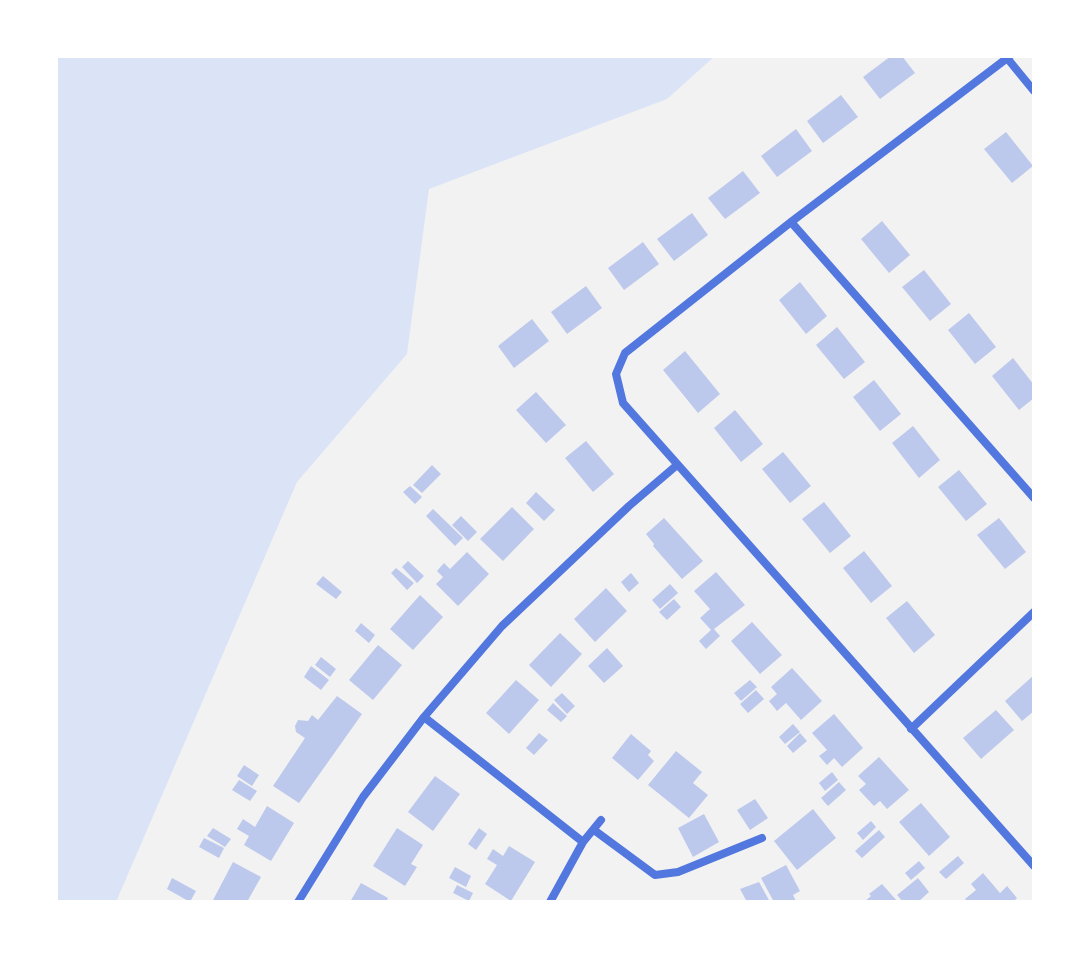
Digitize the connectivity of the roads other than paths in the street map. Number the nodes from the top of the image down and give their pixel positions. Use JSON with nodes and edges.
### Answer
{"nodes":[{"id":1,"x":1009,"y":57,"type":"edge"},
{"id":2,"x":1034,"y":91,"type":"edge"},
{"id":3,"x":791,"y":222,"type":"junction"},
{"id":4,"x":677,"y":465,"type":"junction"},
{"id":5,"x":1034,"y":498,"type":"edge"},
{"id":6,"x":1034,"y":612,"type":"edge"},
{"id":7,"x":424,"y":717,"type":"junction"},
{"id":8,"x":911,"y":729,"type":"junction"},
{"id":9,"x":601,"y":820,"type":"dead end"},
{"id":10,"x":594,"y":830,"type":"junction"},
{"id":11,"x":762,"y":838,"type":"dead end"},
{"id":12,"x":583,"y":842,"type":"junction"},
{"id":13,"x":1034,"y":866,"type":"edge"},
{"id":14,"x":298,"y":902,"type":"edge"},
{"id":15,"x":550,"y":902,"type":"edge"}],
"edges":[{"from":1,"to":2,"type":"street"},
{"from":1,"to":3,"type":"street"},
{"from":3,"to":4,"type":"street"},
{"from":3,"to":5,"type":"street"},
{"from":4,"to":7,"type":"street"},
{"from":4,"to":8,"type":"street"},
{"from":6,"to":8,"type":"street"},
{"from":7,"to":12,"type":"street"},
{"from":7,"to":14,"type":"street"},
{"from":8,"to":13,"type":"street"},
{"from":9,"to":10,"type":"street"},
{"from":10,"to":11,"type":"street"},
{"from":10,"to":12,"type":"street"},
{"from":12,"to":15,"type":"street"}]}
